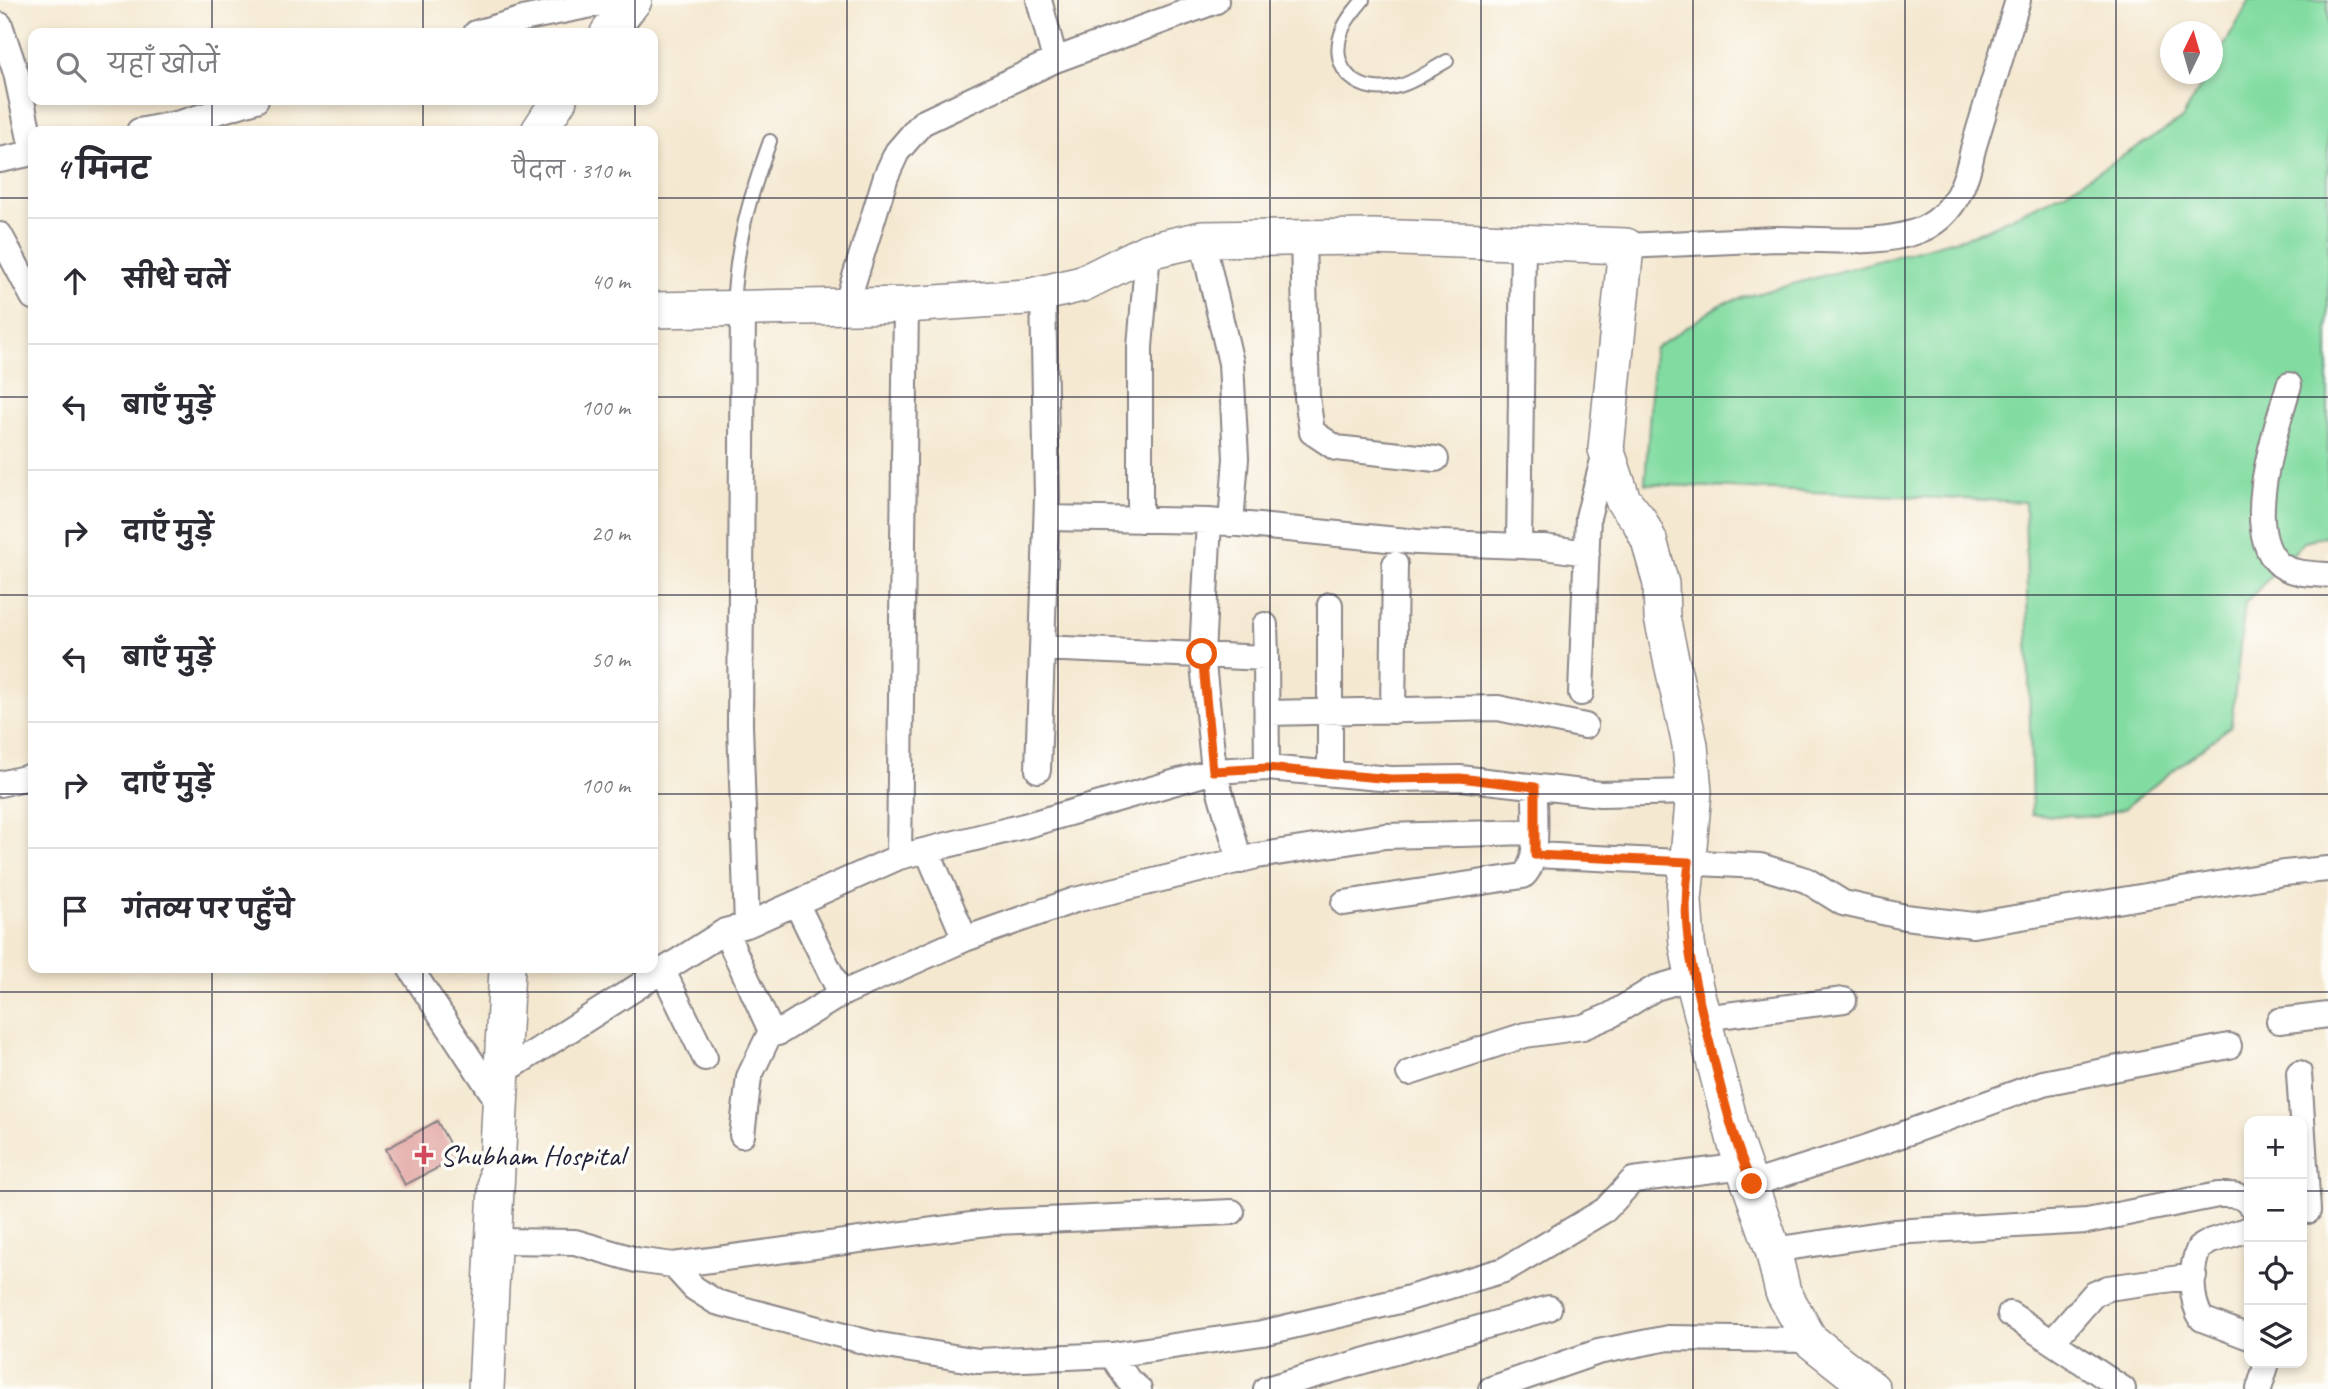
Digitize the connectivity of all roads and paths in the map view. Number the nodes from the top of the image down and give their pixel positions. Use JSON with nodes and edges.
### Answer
{"nodes":[{"id":1,"x":617,"y":0,"type":"edge"},
{"id":2,"x":634,"y":0,"type":"edge"},
{"id":3,"x":1039,"y":0,"type":"edge"},
{"id":4,"x":1363,"y":0,"type":"edge"},
{"id":5,"x":2018,"y":0,"type":"edge"},
{"id":6,"x":1216,"y":1,"type":"edge"},
{"id":7,"x":0,"y":25,"type":"edge"},
{"id":8,"x":493,"y":28,"type":"edge"},
{"id":9,"x":612,"y":28,"type":"edge"},
{"id":10,"x":1055,"y":60,"type":"junction"},
{"id":11,"x":1447,"y":61,"type":"dead end"},
{"id":12,"x":237,"y":105,"type":"edge"},
{"id":13,"x":556,"y":105,"type":"edge"},
{"id":14,"x":158,"y":126,"type":"edge"},
{"id":15,"x":542,"y":126,"type":"edge"},
{"id":16,"x":28,"y":129,"type":"edge"},
{"id":17,"x":770,"y":141,"type":"dead end"},
{"id":18,"x":28,"y":154,"type":"edge"},
{"id":19,"x":0,"y":160,"type":"edge"},
{"id":20,"x":0,"y":235,"type":"edge"},
{"id":21,"x":1303,"y":238,"type":"junction"},
{"id":22,"x":1202,"y":239,"type":"junction"},
{"id":23,"x":1523,"y":243,"type":"junction"},
{"id":24,"x":1626,"y":246,"type":"junction"},
{"id":25,"x":1148,"y":251,"type":"junction"},
{"id":26,"x":28,"y":288,"type":"edge"},
{"id":27,"x":1043,"y":294,"type":"junction"},
{"id":28,"x":906,"y":304,"type":"junction"},
{"id":29,"x":846,"y":306,"type":"junction"},
{"id":30,"x":738,"y":308,"type":"junction"},
{"id":31,"x":658,"y":310,"type":"edge"},
{"id":32,"x":2289,"y":385,"type":"dead end"},
{"id":33,"x":1606,"y":449,"type":"junction"},
{"id":34,"x":1436,"y":459,"type":"dead end"},
{"id":35,"x":1046,"y":518,"type":"junction"},
{"id":36,"x":1140,"y":520,"type":"junction"},
{"id":37,"x":1220,"y":522,"type":"junction"},
{"id":38,"x":1518,"y":546,"type":"junction"},
{"id":39,"x":1587,"y":553,"type":"junction"},
{"id":40,"x":1395,"y":564,"type":"dead end"},
{"id":41,"x":2328,"y":575,"type":"edge"},
{"id":42,"x":1330,"y":605,"type":"dead end"},
{"id":43,"x":1265,"y":625,"type":"dead end"},
{"id":44,"x":1202,"y":654,"type":"junction"},
{"id":45,"x":1042,"y":657,"type":"junction"},
{"id":46,"x":1266,"y":658,"type":"junction"},
{"id":47,"x":1581,"y":693,"type":"dead end"},
{"id":48,"x":1393,"y":711,"type":"junction"},
{"id":49,"x":1328,"y":712,"type":"junction"},
{"id":50,"x":1267,"y":713,"type":"junction"},
{"id":51,"x":1585,"y":726,"type":"dead end"},
{"id":52,"x":1267,"y":768,"type":"junction"},
{"id":53,"x":1038,"y":770,"type":"dead end"},
{"id":54,"x":1213,"y":771,"type":"junction"},
{"id":55,"x":1330,"y":774,"type":"junction"},
{"id":56,"x":28,"y":777,"type":"edge"},
{"id":57,"x":0,"y":784,"type":"edge"},
{"id":58,"x":1535,"y":787,"type":"junction"},
{"id":59,"x":1694,"y":792,"type":"junction"},
{"id":60,"x":1534,"y":844,"type":"junction"},
{"id":61,"x":927,"y":850,"type":"junction"},
{"id":62,"x":899,"y":857,"type":"junction"},
{"id":63,"x":1240,"y":861,"type":"junction"},
{"id":64,"x":1689,"y":862,"type":"junction"},
{"id":65,"x":2328,"y":869,"type":"edge"},
{"id":66,"x":1344,"y":902,"type":"dead end"},
{"id":67,"x":796,"y":903,"type":"junction"},
{"id":68,"x":736,"y":928,"type":"junction"},
{"id":69,"x":965,"y":939,"type":"junction"},
{"id":70,"x":663,"y":971,"type":"junction"},
{"id":71,"x":414,"y":973,"type":"edge"},
{"id":72,"x":507,"y":973,"type":"edge"},
{"id":73,"x":1693,"y":977,"type":"junction"},
{"id":74,"x":841,"y":994,"type":"junction"},
{"id":75,"x":1844,"y":1000,"type":"dead end"},
{"id":76,"x":2328,"y":1015,"type":"edge"},
{"id":77,"x":1703,"y":1018,"type":"junction"},
{"id":78,"x":2279,"y":1021,"type":"dead end"},
{"id":79,"x":771,"y":1031,"type":"junction"},
{"id":80,"x":2229,"y":1046,"type":"dead end"},
{"id":81,"x":705,"y":1058,"type":"dead end"},
{"id":82,"x":1409,"y":1073,"type":"dead end"},
{"id":83,"x":2299,"y":1073,"type":"dead end"},
{"id":84,"x":501,"y":1089,"type":"junction"},
{"id":85,"x":743,"y":1135,"type":"dead end"},
{"id":86,"x":1748,"y":1175,"type":"junction"},
{"id":87,"x":2244,"y":1201,"type":"edge"},
{"id":88,"x":2312,"y":1210,"type":"edge"},
{"id":89,"x":1232,"y":1212,"type":"dead end"},
{"id":90,"x":2244,"y":1231,"type":"edge"},
{"id":91,"x":494,"y":1241,"type":"junction"},
{"id":92,"x":1773,"y":1250,"type":"junction"},
{"id":93,"x":673,"y":1265,"type":"junction"},
{"id":94,"x":2193,"y":1276,"type":"junction"},
{"id":95,"x":1549,"y":1308,"type":"dead end"},
{"id":96,"x":2010,"y":1314,"type":"dead end"},
{"id":97,"x":2244,"y":1335,"type":"edge"},
{"id":98,"x":1810,"y":1340,"type":"junction"},
{"id":99,"x":2053,"y":1341,"type":"junction"},
{"id":100,"x":1112,"y":1355,"type":"junction"},
{"id":101,"x":2265,"y":1368,"type":"edge"},
{"id":102,"x":1532,"y":1381,"type":"edge"},
{"id":103,"x":486,"y":1389,"type":"edge"},
{"id":104,"x":1139,"y":1389,"type":"edge"},
{"id":105,"x":1266,"y":1389,"type":"edge"},
{"id":106,"x":1491,"y":1389,"type":"edge"},
{"id":107,"x":1872,"y":1389,"type":"edge"},
{"id":108,"x":2123,"y":1389,"type":"edge"},
{"id":109,"x":2259,"y":1389,"type":"edge"}],
"edges":[{"from":1,"to":8,"type":"street"},
{"from":2,"to":9,"type":"street"},
{"from":3,"to":10,"type":"street"},
{"from":4,"to":11,"type":"lane"},
{"from":5,"to":24,"type":"street"},
{"from":6,"to":10,"type":"street"},
{"from":7,"to":16,"type":"street"},
{"from":10,"to":29,"type":"street"},
{"from":12,"to":14,"type":"street"},
{"from":13,"to":15,"type":"street"},
{"from":17,"to":30,"type":"lane"},
{"from":18,"to":19,"type":"street"},
{"from":20,"to":26,"type":"street"},
{"from":21,"to":22,"type":"street"},
{"from":21,"to":23,"type":"street"},
{"from":21,"to":34,"type":"street"},
{"from":22,"to":25,"type":"street"},
{"from":22,"to":37,"type":"street"},
{"from":23,"to":24,"type":"street"},
{"from":23,"to":38,"type":"street"},
{"from":24,"to":33,"type":"street"},
{"from":25,"to":27,"type":"street"},
{"from":25,"to":36,"type":"street"},
{"from":27,"to":28,"type":"street"},
{"from":27,"to":35,"type":"street"},
{"from":28,"to":29,"type":"street"},
{"from":28,"to":62,"type":"street"},
{"from":29,"to":30,"type":"street"},
{"from":30,"to":31,"type":"street"},
{"from":30,"to":68,"type":"street"},
{"from":32,"to":41,"type":"street"},
{"from":33,"to":39,"type":"street"},
{"from":33,"to":59,"type":"street"},
{"from":35,"to":36,"type":"street"},
{"from":35,"to":45,"type":"street"},
{"from":36,"to":37,"type":"street"},
{"from":37,"to":38,"type":"street"},
{"from":37,"to":44,"type":"street"},
{"from":38,"to":39,"type":"street"},
{"from":39,"to":47,"type":"street"},
{"from":40,"to":48,"type":"street"},
{"from":42,"to":49,"type":"street"},
{"from":43,"to":46,"type":"street"},
{"from":44,"to":45,"type":"street"},
{"from":44,"to":46,"type":"street"},
{"from":44,"to":54,"type":"street"},
{"from":45,"to":53,"type":"street"},
{"from":46,"to":50,"type":"street"},
{"from":48,"to":49,"type":"street"},
{"from":48,"to":51,"type":"street"},
{"from":49,"to":50,"type":"street"},
{"from":49,"to":55,"type":"street"},
{"from":50,"to":52,"type":"street"},
{"from":52,"to":54,"type":"street"},
{"from":52,"to":55,"type":"street"},
{"from":54,"to":61,"type":"street"},
{"from":54,"to":63,"type":"street"},
{"from":55,"to":58,"type":"street"},
{"from":56,"to":57,"type":"street"},
{"from":58,"to":59,"type":"street"},
{"from":58,"to":60,"type":"street"},
{"from":59,"to":64,"type":"street"},
{"from":60,"to":63,"type":"street"},
{"from":60,"to":64,"type":"street"},
{"from":60,"to":66,"type":"street"},
{"from":61,"to":62,"type":"street"},
{"from":61,"to":69,"type":"street"},
{"from":62,"to":67,"type":"street"},
{"from":63,"to":69,"type":"street"},
{"from":64,"to":65,"type":"street"},
{"from":64,"to":73,"type":"street"},
{"from":67,"to":68,"type":"street"},
{"from":67,"to":74,"type":"street"},
{"from":68,"to":70,"type":"street"},
{"from":68,"to":79,"type":"street"},
{"from":69,"to":74,"type":"street"},
{"from":70,"to":81,"type":"street"},
{"from":70,"to":84,"type":"street"},
{"from":71,"to":84,"type":"street"},
{"from":72,"to":84,"type":"street"},
{"from":73,"to":77,"type":"street"},
{"from":73,"to":82,"type":"street"},
{"from":74,"to":79,"type":"street"},
{"from":75,"to":77,"type":"street"},
{"from":76,"to":78,"type":"street"},
{"from":77,"to":86,"type":"street"},
{"from":79,"to":85,"type":"street"},
{"from":80,"to":86,"type":"street"},
{"from":83,"to":88,"type":"street"},
{"from":84,"to":91,"type":"street"},
{"from":86,"to":92,"type":"street"},
{"from":86,"to":100,"type":"street"},
{"from":87,"to":92,"type":"street"},
{"from":89,"to":93,"type":"street"},
{"from":90,"to":94,"type":"street"},
{"from":91,"to":93,"type":"street"},
{"from":91,"to":103,"type":"street"},
{"from":92,"to":98,"type":"street"},
{"from":93,"to":100,"type":"street"},
{"from":94,"to":97,"type":"street"},
{"from":94,"to":99,"type":"street"},
{"from":95,"to":105,"type":"street"},
{"from":96,"to":99,"type":"street"},
{"from":98,"to":102,"type":"street"},
{"from":98,"to":107,"type":"street"},
{"from":99,"to":108,"type":"street"},
{"from":100,"to":104,"type":"street"},
{"from":101,"to":109,"type":"street"},
{"from":102,"to":106,"type":"street"}]}
